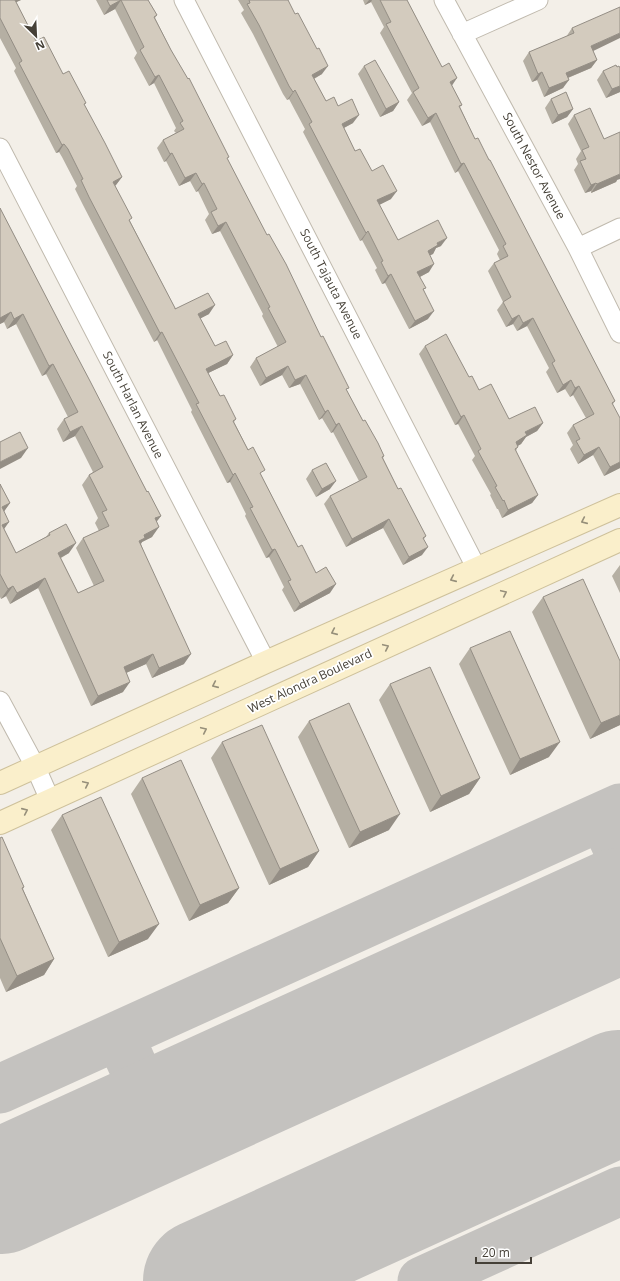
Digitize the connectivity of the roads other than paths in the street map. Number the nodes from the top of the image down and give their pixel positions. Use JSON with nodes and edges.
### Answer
{"nodes":[{"id":1,"x":184,"y":0,"type":"edge"},
{"id":2,"x":444,"y":0,"type":"edge"},
{"id":3,"x":538,"y":0,"type":"edge"},
{"id":4,"x":462,"y":34,"type":"junction"},
{"id":5,"x":0,"y":148,"type":"edge"},
{"id":6,"x":620,"y":228,"type":"edge"},
{"id":7,"x":578,"y":248,"type":"junction"},
{"id":8,"x":620,"y":333,"type":"edge"},
{"id":9,"x":620,"y":504,"type":"edge"},
{"id":10,"x":620,"y":540,"type":"edge"},
{"id":11,"x":477,"y":569,"type":"junction"},
{"id":12,"x":266,"y":662,"type":"junction"},
{"id":13,"x":0,"y":701,"type":"edge"},
{"id":14,"x":35,"y":766,"type":"junction"},
{"id":15,"x":0,"y":783,"type":"edge"},
{"id":16,"x":50,"y":800,"type":"junction"},
{"id":17,"x":0,"y":823,"type":"edge"}],
"edges":[{"from":1,"to":11,"type":"street","name":"South Tajauta Avenue"},
{"from":2,"to":4,"type":"street","name":"South Nestor Avenue"},
{"from":3,"to":4,"type":"street"},
{"from":4,"to":7,"type":"street","name":"South Nestor Avenue"},
{"from":5,"to":12,"type":"street","name":"South Harlan Avenue"},
{"from":6,"to":7,"type":"street"},
{"from":7,"to":8,"type":"street","name":"South Nestor Avenue"},
{"from":9,"to":11,"type":"main road","one_way":true},
{"from":16,"to":10,"type":"main road","name":"West Alondra Boulevard","one_way":true},
{"from":11,"to":12,"type":"main road","one_way":true},
{"from":12,"to":14,"type":"main road","one_way":true},
{"from":13,"to":14,"type":"street"},
{"from":14,"to":15,"type":"main road"},
{"from":14,"to":16,"type":"street"},
{"from":17,"to":16,"type":"main road","name":"West Alondra Boulevard","one_way":true}]}
